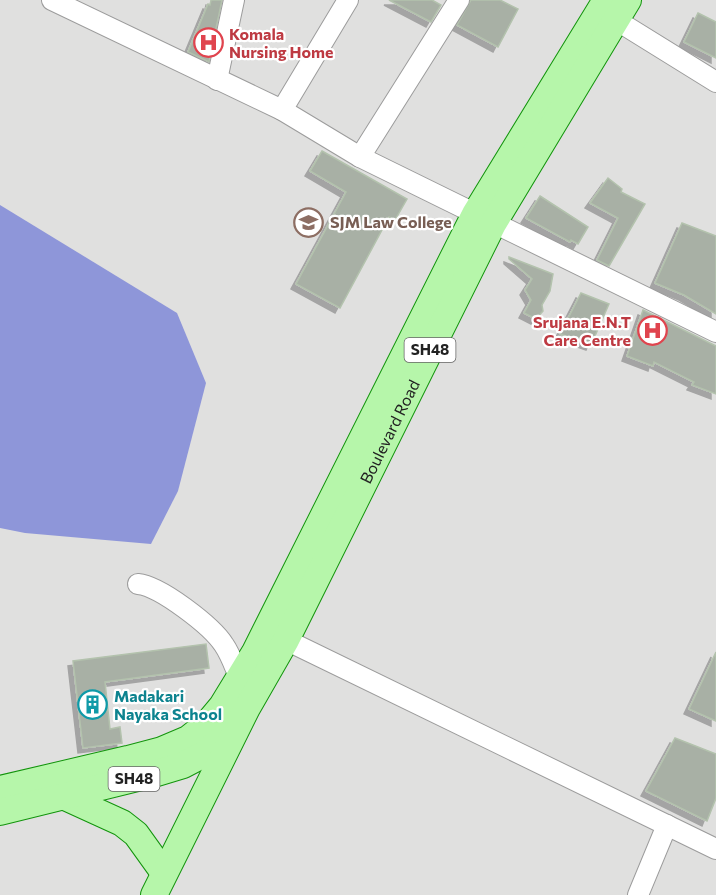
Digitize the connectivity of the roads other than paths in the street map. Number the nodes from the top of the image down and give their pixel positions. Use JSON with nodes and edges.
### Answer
{"nodes":[{"id":1,"x":52,"y":0,"type":"edge"},
{"id":2,"x":234,"y":0,"type":"edge"},
{"id":3,"x":348,"y":0,"type":"edge"},
{"id":4,"x":459,"y":0,"type":"edge"},
{"id":5,"x":617,"y":7,"type":"edge"},
{"id":6,"x":217,"y":80,"type":"junction"},
{"id":7,"x":716,"y":82,"type":"edge"},
{"id":8,"x":282,"y":110,"type":"junction"},
{"id":9,"x":360,"y":157,"type":"junction"},
{"id":10,"x":484,"y":219,"type":"junction"},
{"id":11,"x":716,"y":332,"type":"edge"},
{"id":12,"x":138,"y":584,"type":"dead end"},
{"id":13,"x":286,"y":640,"type":"junction"},
{"id":14,"x":241,"y":697,"type":"junction"},
{"id":15,"x":0,"y":789,"type":"edge"},
{"id":16,"x":65,"y":796,"type":"junction"},
{"id":17,"x":0,"y":813,"type":"edge"},
{"id":18,"x":667,"y":825,"type":"junction"},
{"id":19,"x":716,"y":849,"type":"edge"},
{"id":20,"x":159,"y":884,"type":"edge"},
{"id":21,"x":638,"y":895,"type":"edge"}],
"edges":[{"from":1,"to":6,"type":"street"},
{"from":2,"to":6,"type":"street"},
{"from":3,"to":8,"type":"street"},
{"from":4,"to":9,"type":"street"},
{"from":5,"to":7,"type":"street"},
{"from":5,"to":10,"type":"main road","name":"Boulevard Road","number":"SH48"},
{"from":6,"to":8,"type":"street"},
{"from":8,"to":9,"type":"street"},
{"from":9,"to":10,"type":"street"},
{"from":10,"to":11,"type":"street"},
{"from":10,"to":13,"type":"main road","name":"Boulevard Road","number":"SH48"},
{"from":10,"to":14,"type":"main road","name":"Boulevard Road","number":"SH48"},
{"from":12,"to":14,"type":"street"},
{"from":13,"to":14,"type":"main road","name":"Boulevard Road","number":"SH48"},
{"from":13,"to":18,"type":"street"},
{"from":14,"to":15,"type":"main road","number":"SH48"},
{"from":14,"to":16,"type":"main road","number":"SH48"},
{"from":14,"to":20,"type":"main road"},
{"from":16,"to":17,"type":"main road","number":"SH48"},
{"from":16,"to":20,"type":"main road"},
{"from":18,"to":19,"type":"street"},
{"from":18,"to":21,"type":"street"}]}
